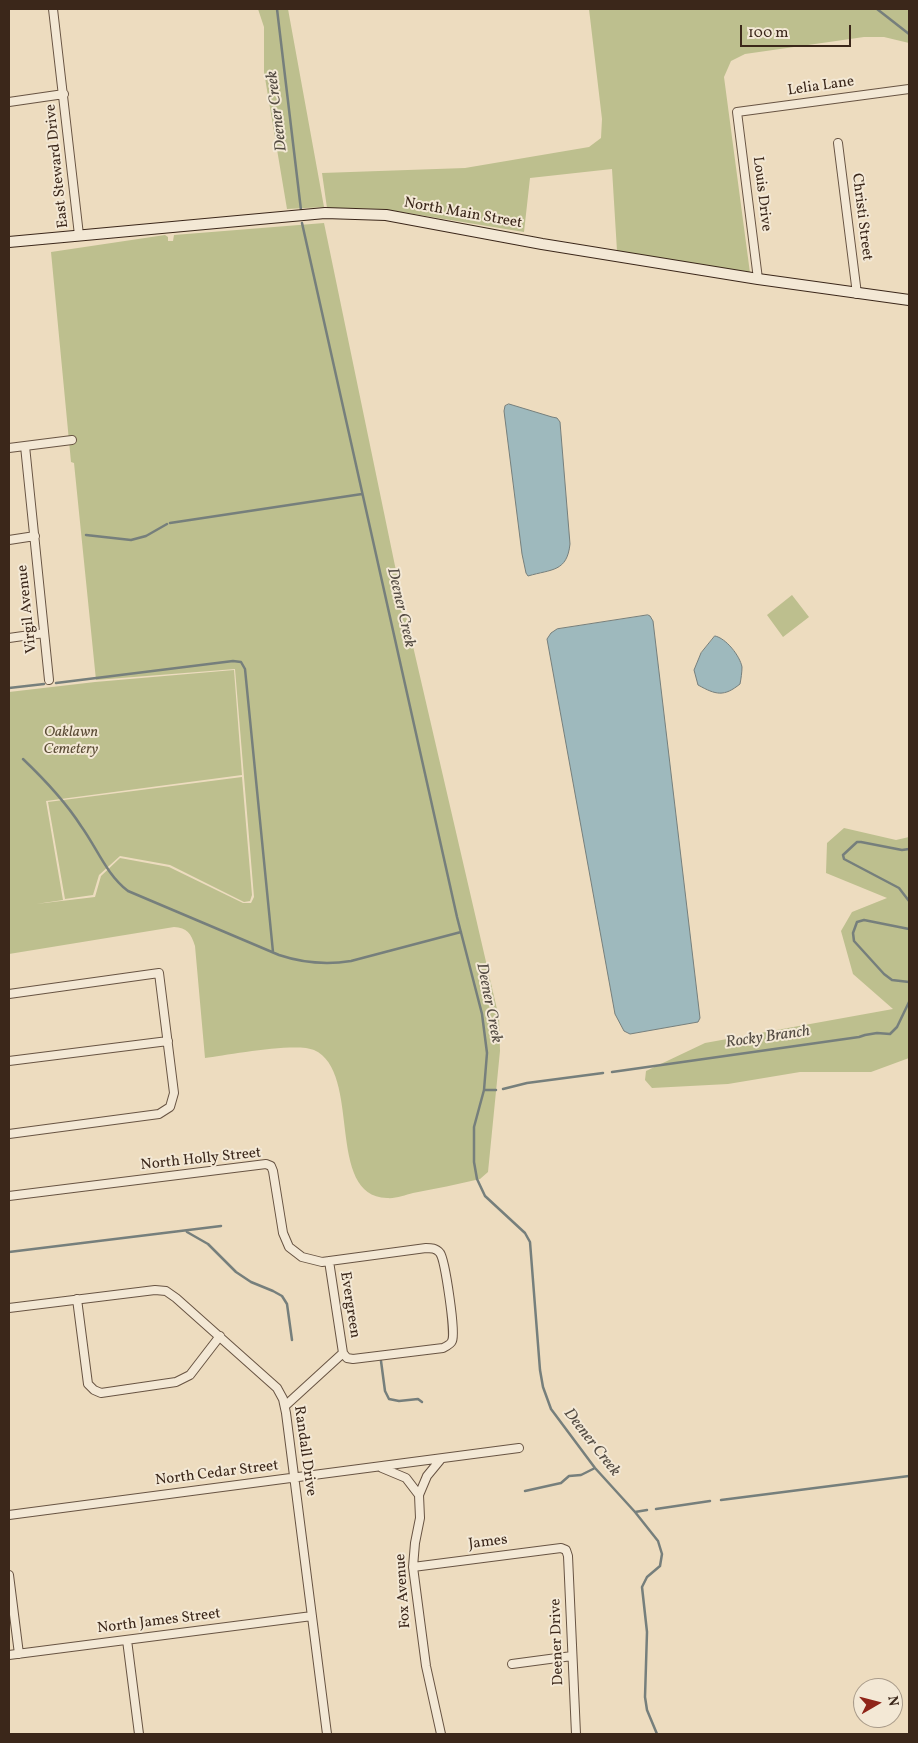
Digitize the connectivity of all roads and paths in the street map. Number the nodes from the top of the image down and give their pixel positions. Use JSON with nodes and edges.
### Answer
{"nodes":[{"id":1,"x":53,"y":9,"type":"edge"},
{"id":2,"x":909,"y":89,"type":"edge"},
{"id":3,"x":64,"y":94,"type":"junction"},
{"id":4,"x":9,"y":102,"type":"edge"},
{"id":5,"x":737,"y":112,"type":"joint"},
{"id":6,"x":838,"y":143,"type":"dead end"},
{"id":7,"x":79,"y":235,"type":"junction"},
{"id":8,"x":9,"y":242,"type":"edge"},
{"id":9,"x":758,"y":279,"type":"junction"},
{"id":10,"x":857,"y":294,"type":"junction"},
{"id":11,"x":909,"y":300,"type":"edge"},
{"id":12,"x":72,"y":440,"type":"dead end"},
{"id":13,"x":25,"y":446,"type":"junction"},
{"id":14,"x":9,"y":448,"type":"edge"},
{"id":15,"x":35,"y":536,"type":"junction"},
{"id":16,"x":9,"y":540,"type":"edge"},
{"id":17,"x":44,"y":633,"type":"junction"},
{"id":18,"x":9,"y":638,"type":"edge"},
{"id":19,"x":50,"y":680,"type":"dead end"},
{"id":20,"x":9,"y":994,"type":"edge"},
{"id":21,"x":168,"y":1042,"type":"junction"},
{"id":22,"x":9,"y":1061,"type":"edge"},
{"id":23,"x":9,"y":1134,"type":"edge"},
{"id":24,"x":9,"y":1196,"type":"edge"},
{"id":25,"x":329,"y":1262,"type":"junction"},
{"id":26,"x":77,"y":1300,"type":"junction"},
{"id":27,"x":9,"y":1308,"type":"edge"},
{"id":28,"x":220,"y":1336,"type":"junction"},
{"id":29,"x":343,"y":1353,"type":"junction"},
{"id":30,"x":284,"y":1406,"type":"junction"},
{"id":31,"x":519,"y":1448,"type":"dead end"},
{"id":32,"x":441,"y":1458,"type":"junction"},
{"id":33,"x":379,"y":1467,"type":"junction"},
{"id":34,"x":294,"y":1478,"type":"junction"},
{"id":35,"x":419,"y":1495,"type":"junction"},
{"id":36,"x":9,"y":1515,"type":"edge"},
{"id":37,"x":566,"y":1550,"type":"joint"},
{"id":38,"x":413,"y":1567,"type":"junction"},
{"id":39,"x":9,"y":1575,"type":"edge"},
{"id":40,"x":312,"y":1616,"type":"junction"},
{"id":41,"x":127,"y":1640,"type":"junction"},
{"id":42,"x":19,"y":1654,"type":"junction"},
{"id":43,"x":9,"y":1655,"type":"edge"},
{"id":44,"x":572,"y":1656,"type":"junction"},
{"id":45,"x":512,"y":1664,"type":"dead end"},
{"id":46,"x":139,"y":1734,"type":"edge"},
{"id":47,"x":327,"y":1734,"type":"edge"},
{"id":48,"x":441,"y":1734,"type":"edge"},
{"id":49,"x":576,"y":1734,"type":"edge"}],
"edges":[{"from":1,"to":3,"type":"street","name":"East Steward Drive"},
{"from":2,"to":5,"type":"street","name":"Lelia Lane"},
{"from":3,"to":4,"type":"street"},
{"from":3,"to":7,"type":"street","name":"East Steward Drive"},
{"from":5,"to":9,"type":"street","name":"Louis Drive"},
{"from":6,"to":10,"type":"street","name":"Christi Street"},
{"from":7,"to":8,"type":"street","name":"North Main Street"},
{"from":7,"to":9,"type":"street","name":"North Main Street"},
{"from":9,"to":10,"type":"street","name":"North Main Street"},
{"from":10,"to":11,"type":"street","name":"North Main Street"},
{"from":12,"to":13,"type":"street"},
{"from":13,"to":14,"type":"street"},
{"from":13,"to":15,"type":"street","name":"Virgil Avenue"},
{"from":15,"to":16,"type":"street"},
{"from":15,"to":17,"type":"street","name":"Virgil Avenue"},
{"from":17,"to":18,"type":"street"},
{"from":17,"to":19,"type":"street","name":"Virgil Avenue"},
{"from":20,"to":21,"type":"street"},
{"from":21,"to":22,"type":"street"},
{"from":21,"to":23,"type":"street"},
{"from":24,"to":25,"type":"street","name":"North Holly Street"},
{"from":25,"to":29,"type":"street","name":"Evergreen"},
{"from":25,"to":29,"type":"street"},
{"from":26,"to":27,"type":"street","name":"Randall Drive"},
{"from":26,"to":28,"type":"street","name":"Randall Drive"},
{"from":26,"to":28,"type":"street"},
{"from":28,"to":30,"type":"street","name":"Randall Drive"},
{"from":29,"to":30,"type":"street"},
{"from":30,"to":34,"type":"street","name":"Randall Drive"},
{"from":31,"to":32,"type":"street","name":"North Cedar Street"},
{"from":32,"to":33,"type":"street","name":"North Cedar Street"},
{"from":32,"to":35,"type":"street"},
{"from":33,"to":34,"type":"street","name":"North Cedar Street"},
{"from":33,"to":35,"type":"street"},
{"from":34,"to":36,"type":"street","name":"North Cedar Street"},
{"from":34,"to":40,"type":"street","name":"Randall Drive"},
{"from":35,"to":38,"type":"street","name":"Fox Avenue"},
{"from":37,"to":38,"type":"street","name":"James"},
{"from":37,"to":44,"type":"street","name":"Deener Drive"},
{"from":38,"to":48,"type":"street","name":"Fox Avenue"},
{"from":39,"to":42,"type":"street"},
{"from":40,"to":41,"type":"street","name":"North James Street"},
{"from":40,"to":47,"type":"street","name":"Randall Drive"},
{"from":41,"to":42,"type":"street","name":"North James Street"},
{"from":41,"to":46,"type":"street"},
{"from":42,"to":43,"type":"street","name":"North James Street"},
{"from":44,"to":45,"type":"street"},
{"from":44,"to":49,"type":"street","name":"Deener Drive"}]}
